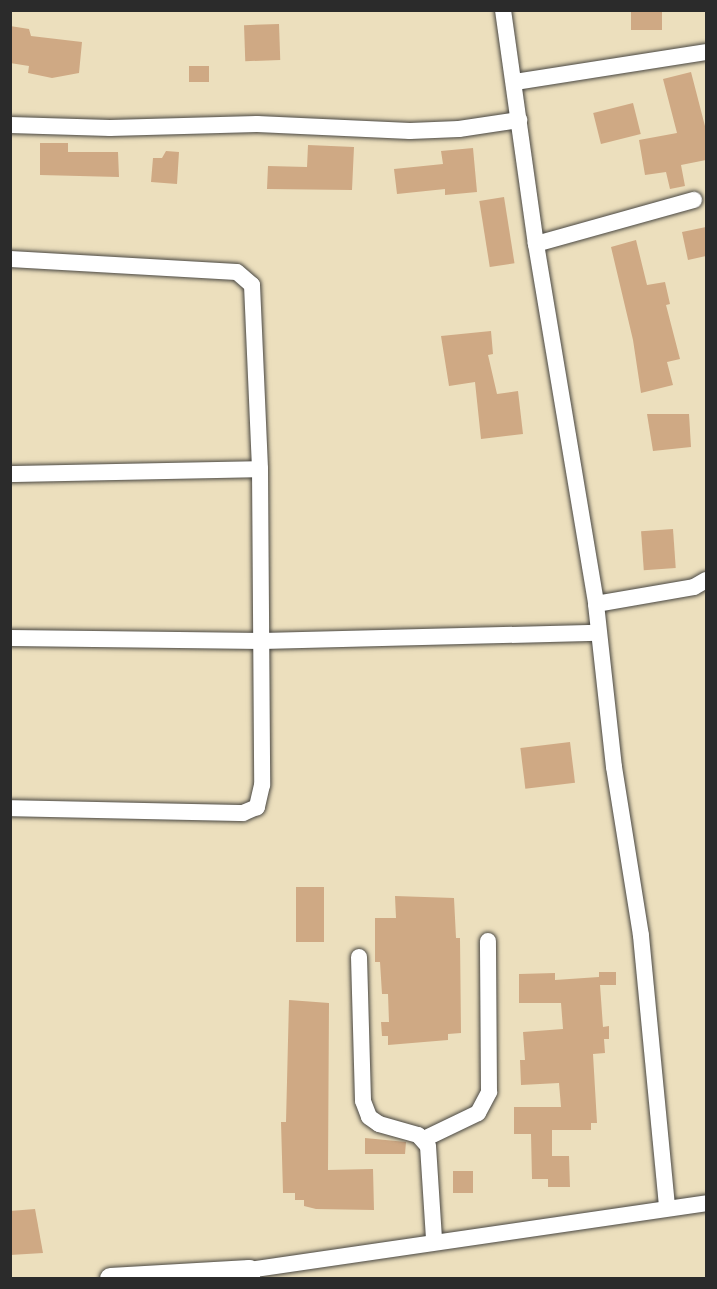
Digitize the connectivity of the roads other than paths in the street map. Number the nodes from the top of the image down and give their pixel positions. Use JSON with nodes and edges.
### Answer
{"nodes":[{"id":1,"x":503,"y":10,"type":"edge"},
{"id":2,"x":706,"y":52,"type":"edge"},
{"id":3,"x":515,"y":82,"type":"junction"},
{"id":4,"x":519,"y":120,"type":"junction"},
{"id":5,"x":10,"y":125,"type":"edge"},
{"id":6,"x":694,"y":200,"type":"dead end"},
{"id":7,"x":536,"y":243,"type":"junction"},
{"id":8,"x":10,"y":259,"type":"edge"},
{"id":9,"x":260,"y":469,"type":"junction"},
{"id":10,"x":10,"y":474,"type":"edge"},
{"id":11,"x":706,"y":580,"type":"edge"},
{"id":12,"x":596,"y":604,"type":"junction"},
{"id":13,"x":597,"y":633,"type":"junction"},
{"id":14,"x":10,"y":638,"type":"edge"},
{"id":15,"x":262,"y":641,"type":"junction"},
{"id":16,"x":10,"y":808,"type":"edge"},
{"id":17,"x":488,"y":941,"type":"dead end"},
{"id":18,"x":359,"y":957,"type":"dead end"},
{"id":19,"x":424,"y":1139,"type":"junction"},
{"id":20,"x":706,"y":1203,"type":"edge"},
{"id":21,"x":667,"y":1208,"type":"junction"},
{"id":22,"x":434,"y":1240,"type":"junction"},
{"id":23,"x":249,"y":1274,"type":"edge"},
{"id":24,"x":110,"y":1278,"type":"edge"}],
"edges":[{"from":1,"to":3,"type":"street"},
{"from":2,"to":3,"type":"street"},
{"from":3,"to":4,"type":"street"},
{"from":4,"to":5,"type":"street"},
{"from":4,"to":7,"type":"street"},
{"from":6,"to":7,"type":"street"},
{"from":7,"to":12,"type":"street"},
{"from":8,"to":9,"type":"street"},
{"from":9,"to":10,"type":"street"},
{"from":9,"to":15,"type":"street"},
{"from":11,"to":12,"type":"street"},
{"from":12,"to":13,"type":"street"},
{"from":13,"to":15,"type":"street"},
{"from":13,"to":21,"type":"street"},
{"from":14,"to":15,"type":"street"},
{"from":15,"to":16,"type":"street"},
{"from":17,"to":19,"type":"street"},
{"from":18,"to":19,"type":"street"},
{"from":19,"to":22,"type":"street"},
{"from":20,"to":21,"type":"street"},
{"from":21,"to":22,"type":"street"},
{"from":22,"to":23,"type":"street"},
{"from":23,"to":24,"type":"street"}]}
